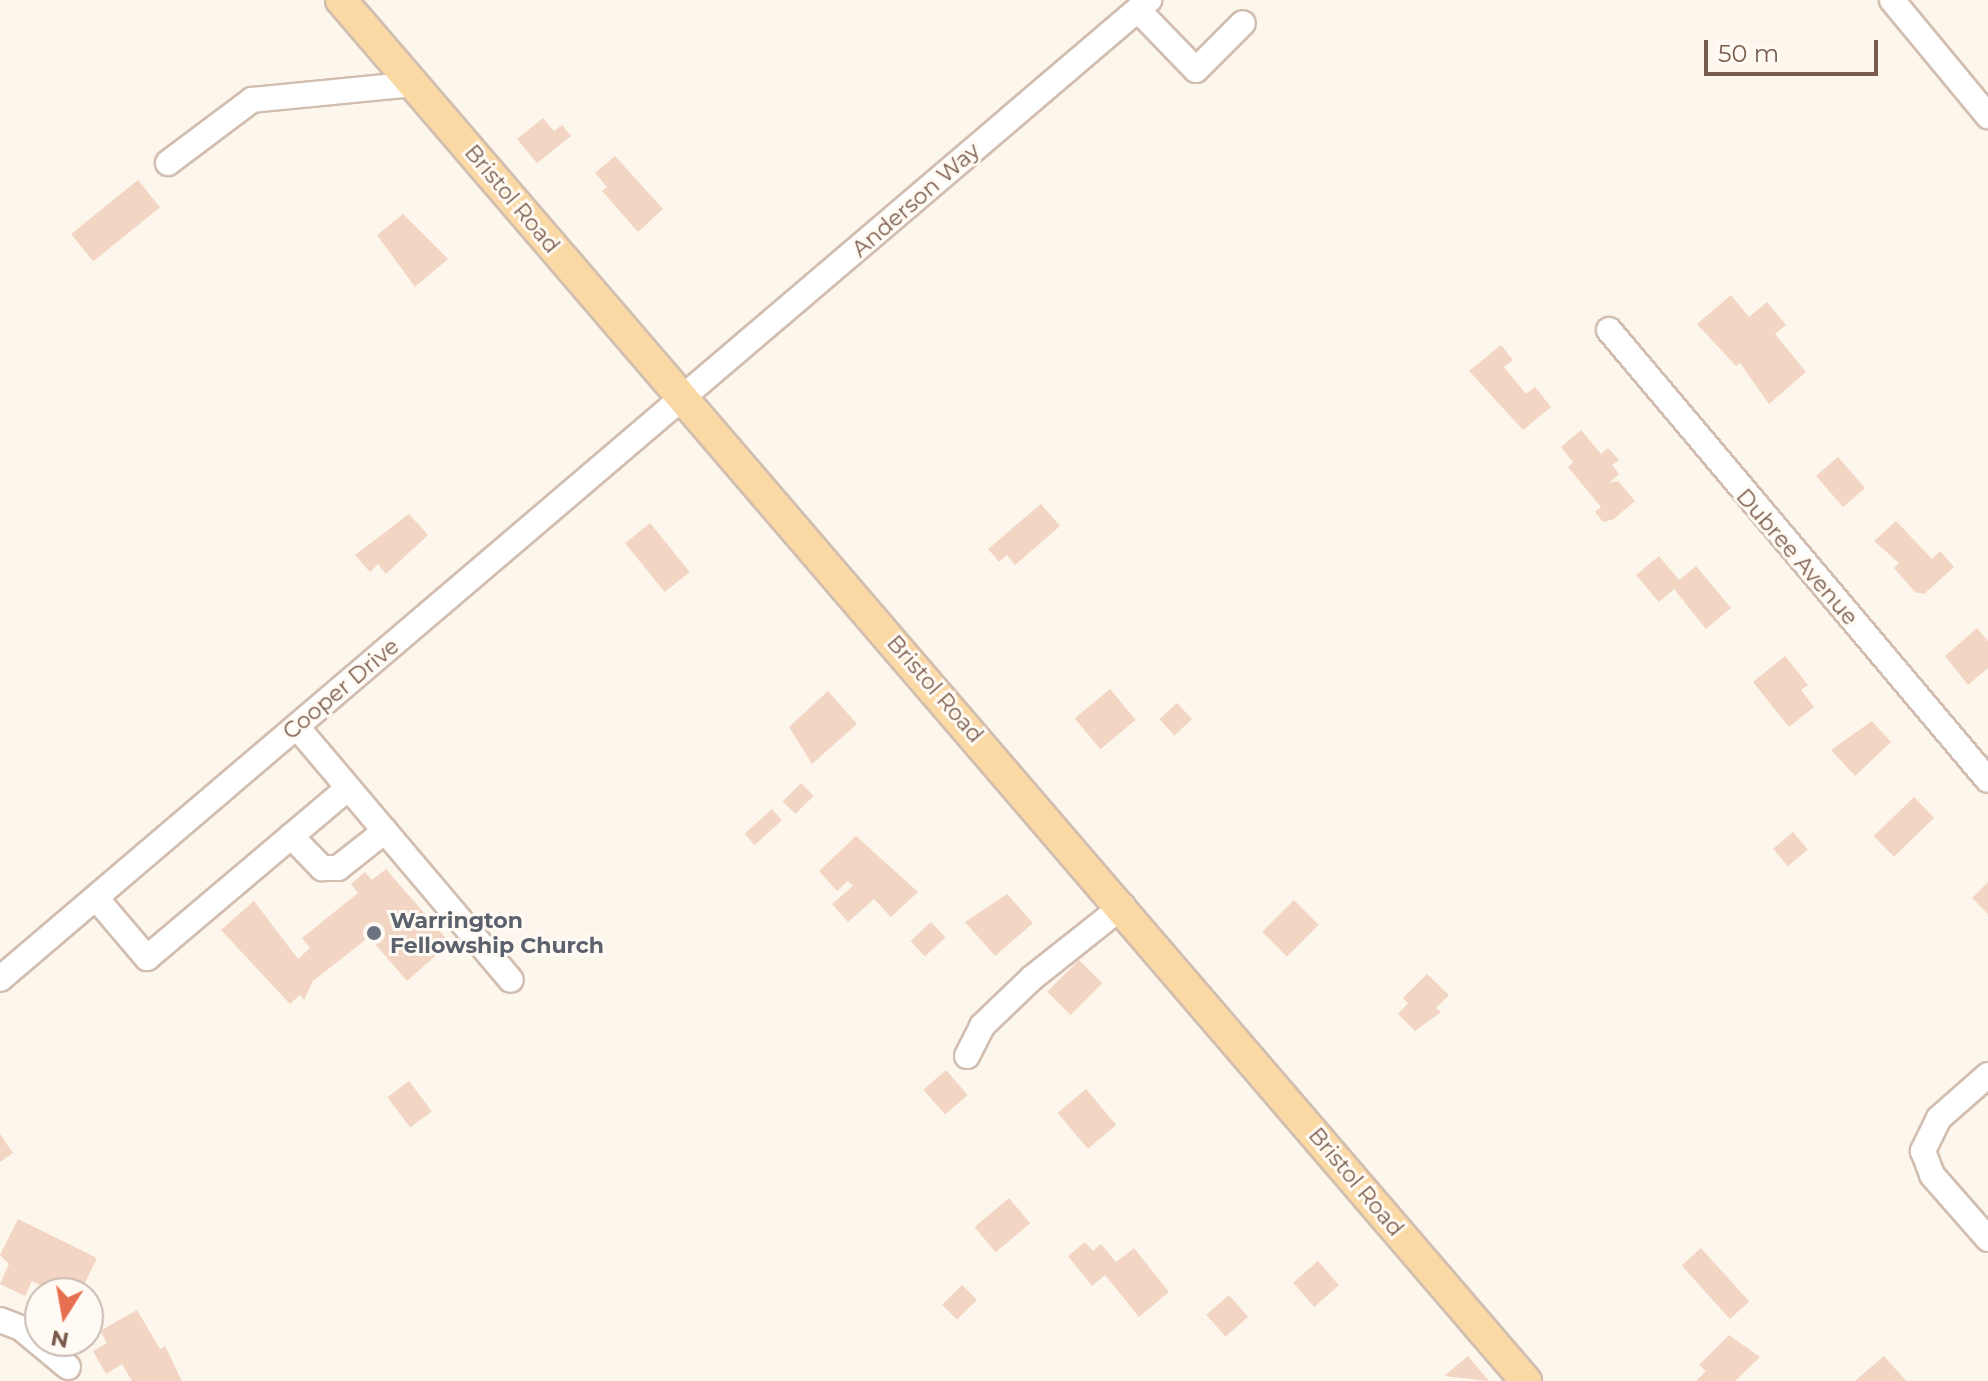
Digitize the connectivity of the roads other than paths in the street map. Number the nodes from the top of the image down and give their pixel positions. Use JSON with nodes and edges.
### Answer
{"nodes":[{"id":1,"x":341,"y":0,"type":"edge"},
{"id":2,"x":1892,"y":0,"type":"edge"},
{"id":3,"x":1143,"y":5,"type":"edge"},
{"id":4,"x":1243,"y":23,"type":"dead end"},
{"id":5,"x":414,"y":84,"type":"junction"},
{"id":6,"x":1988,"y":116,"type":"edge"},
{"id":7,"x":168,"y":163,"type":"dead end"},
{"id":8,"x":1609,"y":330,"type":"dead end"},
{"id":9,"x":683,"y":400,"type":"junction"},
{"id":10,"x":297,"y":727,"type":"junction"},
{"id":11,"x":1988,"y":780,"type":"edge"},
{"id":12,"x":348,"y":788,"type":"junction"},
{"id":13,"x":385,"y":831,"type":"junction"},
{"id":14,"x":291,"y":836,"type":"junction"},
{"id":15,"x":96,"y":898,"type":"junction"},
{"id":16,"x":1123,"y":906,"type":"junction"},
{"id":17,"x":0,"y":979,"type":"edge"},
{"id":18,"x":511,"y":980,"type":"dead end"},
{"id":19,"x":967,"y":1056,"type":"dead end"},
{"id":20,"x":1988,"y":1075,"type":"edge"},
{"id":21,"x":1988,"y":1239,"type":"edge"},
{"id":22,"x":0,"y":1320,"type":"edge"},
{"id":23,"x":69,"y":1376,"type":"edge"},
{"id":24,"x":1526,"y":1381,"type":"edge"}],
"edges":[{"from":1,"to":5,"type":"main road","name":"Bristol Road"},
{"from":2,"to":6,"type":"street"},
{"from":3,"to":4,"type":"street"},
{"from":3,"to":9,"type":"street","name":"Anderson Way"},
{"from":5,"to":7,"type":"street"},
{"from":5,"to":9,"type":"main road","name":"Bristol Road"},
{"from":8,"to":11,"type":"street","name":"Dubree Avenue"},
{"from":9,"to":10,"type":"street","name":"Cooper Drive"},
{"from":9,"to":16,"type":"main road","name":"Bristol Road"},
{"from":10,"to":12,"type":"street"},
{"from":10,"to":15,"type":"street","name":"Cooper Drive"},
{"from":12,"to":13,"type":"street"},
{"from":12,"to":14,"type":"street"},
{"from":13,"to":14,"type":"street"},
{"from":13,"to":18,"type":"street"},
{"from":14,"to":15,"type":"street"},
{"from":15,"to":17,"type":"street","name":"Cooper Drive"},
{"from":16,"to":19,"type":"street"},
{"from":16,"to":24,"type":"main road","name":"Bristol Road"},
{"from":20,"to":21,"type":"street"},
{"from":22,"to":23,"type":"street"}]}
